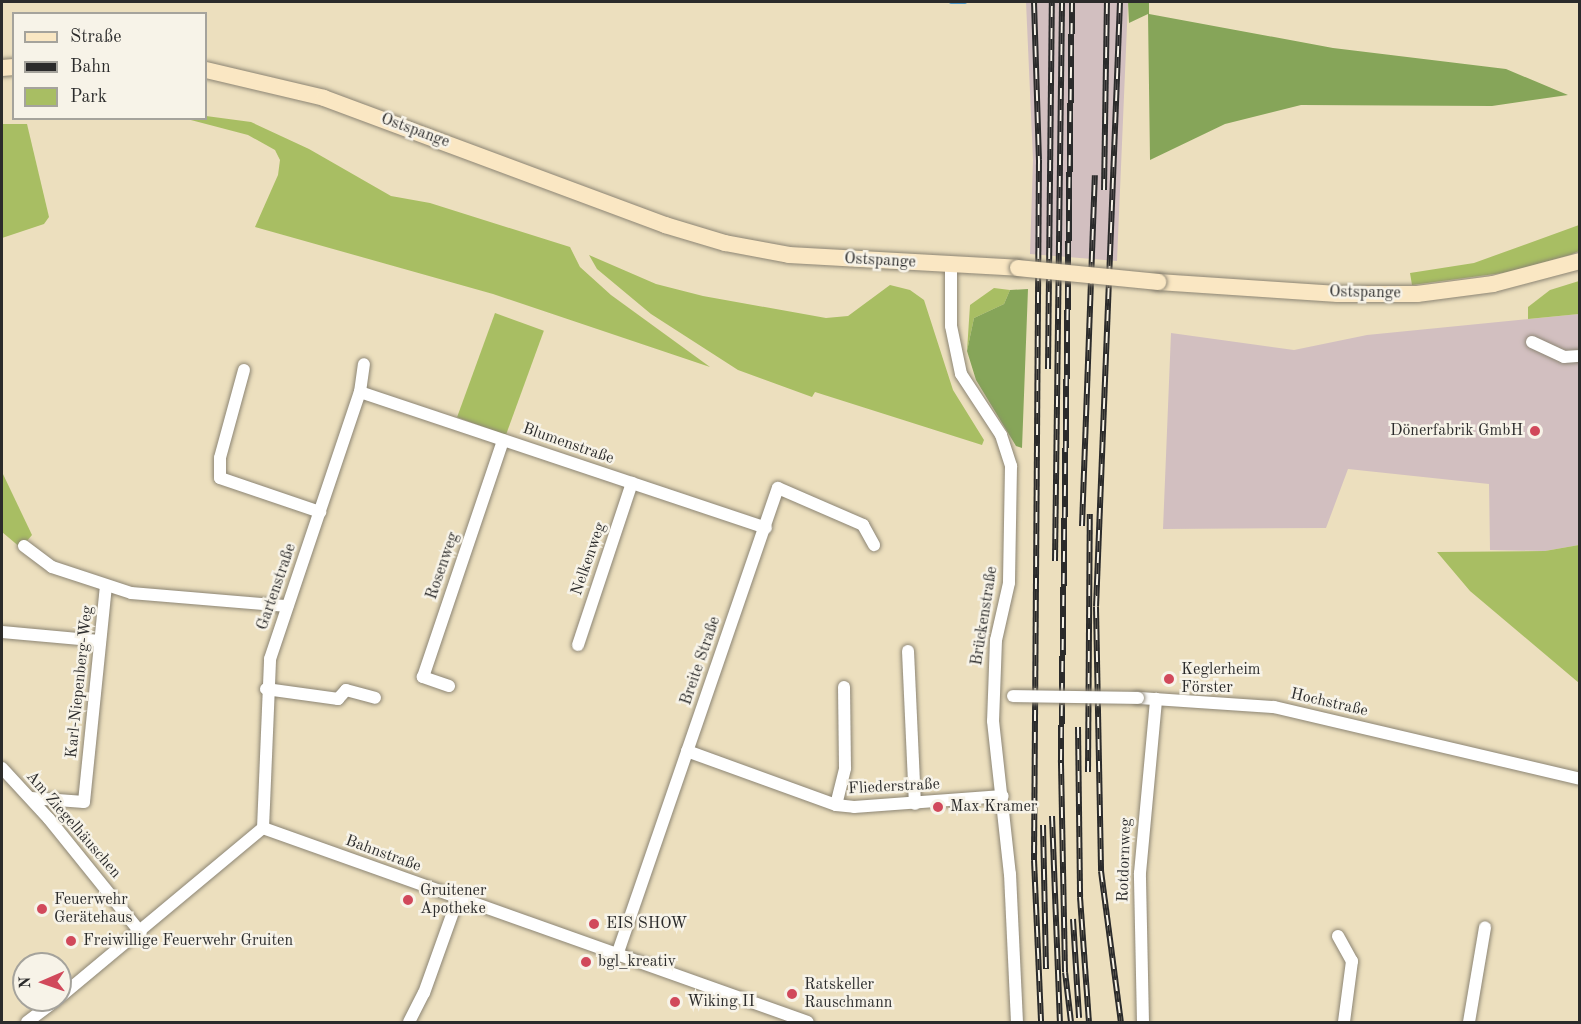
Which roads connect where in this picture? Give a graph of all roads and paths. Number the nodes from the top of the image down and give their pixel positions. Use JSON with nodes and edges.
{"nodes":[{"id":1,"x":207,"y":70,"type":"edge"},
{"id":2,"x":1580,"y":261,"type":"edge"},
{"id":3,"x":951,"y":265,"type":"junction"},
{"id":4,"x":1532,"y":342,"type":"dead end"},
{"id":5,"x":1580,"y":356,"type":"edge"},
{"id":6,"x":364,"y":364,"type":"dead end"},
{"id":7,"x":244,"y":370,"type":"dead end"},
{"id":8,"x":360,"y":392,"type":"junction"},
{"id":9,"x":503,"y":440,"type":"junction"},
{"id":10,"x":632,"y":483,"type":"junction"},
{"id":11,"x":320,"y":512,"type":"junction"},
{"id":12,"x":766,"y":528,"type":"junction"},
{"id":13,"x":874,"y":545,"type":"dead end"},
{"id":14,"x":24,"y":546,"type":"dead end"},
{"id":15,"x":106,"y":586,"type":"junction"},
{"id":16,"x":287,"y":606,"type":"junction"},
{"id":17,"x":2,"y":632,"type":"edge"},
{"id":18,"x":100,"y":641,"type":"junction"},
{"id":19,"x":578,"y":645,"type":"dead end"},
{"id":20,"x":908,"y":651,"type":"dead end"},
{"id":21,"x":449,"y":686,"type":"dead end"},
{"id":22,"x":844,"y":687,"type":"dead end"},
{"id":23,"x":266,"y":689,"type":"junction"},
{"id":24,"x":993,"y":696,"type":"junction"},
{"id":25,"x":375,"y":698,"type":"dead end"},
{"id":26,"x":1156,"y":699,"type":"junction"},
{"id":27,"x":687,"y":750,"type":"junction"},
{"id":28,"x":2,"y":768,"type":"edge"},
{"id":29,"x":1580,"y":779,"type":"edge"},
{"id":30,"x":1003,"y":796,"type":"junction"},
{"id":31,"x":31,"y":798,"type":"junction"},
{"id":32,"x":915,"y":804,"type":"junction"},
{"id":33,"x":836,"y":805,"type":"junction"},
{"id":34,"x":263,"y":828,"type":"junction"},
{"id":35,"x":458,"y":898,"type":"junction"},
{"id":36,"x":1485,"y":927,"type":"dead end"},
{"id":37,"x":141,"y":933,"type":"junction"},
{"id":38,"x":1338,"y":936,"type":"dead end"},
{"id":39,"x":617,"y":955,"type":"junction"},
{"id":40,"x":72,"y":988,"type":"edge"},
{"id":41,"x":41,"y":1012,"type":"edge"},
{"id":42,"x":783,"y":1018,"type":"edge"},
{"id":43,"x":27,"y":1023,"type":"edge"},
{"id":44,"x":409,"y":1023,"type":"edge"},
{"id":45,"x":808,"y":1023,"type":"edge"},
{"id":46,"x":1017,"y":1023,"type":"edge"},
{"id":47,"x":1143,"y":1023,"type":"edge"},
{"id":48,"x":1344,"y":1023,"type":"edge"},
{"id":49,"x":1469,"y":1023,"type":"edge"}],
"edges":[{"from":1,"to":3,"type":"main road","name":"Ostspange"},
{"from":2,"to":3,"type":"main road","name":"Ostspange","bridge":true},
{"from":3,"to":24,"type":"street","name":"Brückenstraße"},
{"from":4,"to":5,"type":"street"},
{"from":6,"to":8,"type":"street","name":"Gartenstraße"},
{"from":7,"to":11,"type":"street"},
{"from":8,"to":9,"type":"street","name":"Blumenstraße"},
{"from":8,"to":11,"type":"street","name":"Gartenstraße"},
{"from":9,"to":10,"type":"street","name":"Blumenstraße"},
{"from":9,"to":21,"type":"street","name":"Rosenweg"},
{"from":10,"to":12,"type":"street","name":"Blumenstraße"},
{"from":10,"to":19,"type":"street","name":"Nelkenweg"},
{"from":11,"to":16,"type":"street","name":"Gartenstraße"},
{"from":12,"to":13,"type":"street","name":"Breite Straße"},
{"from":12,"to":27,"type":"street","name":"Breite Straße"},
{"from":14,"to":15,"type":"street"},
{"from":15,"to":16,"type":"street","name":"Karl-Niepenberg-Weg"},
{"from":15,"to":18,"type":"street","name":"Karl-Niepenberg-Weg"},
{"from":16,"to":23,"type":"street","name":"Gartenstraße"},
{"from":17,"to":18,"type":"street"},
{"from":18,"to":31,"type":"street","name":"Karl-Niepenberg-Weg"},
{"from":20,"to":32,"type":"street"},
{"from":22,"to":33,"type":"street"},
{"from":23,"to":25,"type":"street"},
{"from":23,"to":34,"type":"street","name":"Gartenstraße"},
{"from":24,"to":26,"type":"street","name":"Hochstraße","bridge":true},
{"from":24,"to":30,"type":"street","name":"Brückenstraße"},
{"from":26,"to":29,"type":"street","name":"Hochstraße"},
{"from":26,"to":47,"type":"street","name":"Rotdornweg"},
{"from":27,"to":33,"type":"street","name":"Fliederstraße"},
{"from":27,"to":39,"type":"street","name":"Breite Straße"},
{"from":28,"to":31,"type":"street","name":"Am Ziegelhäuschen"},
{"from":30,"to":32,"type":"street","name":"Fliederstraße"},
{"from":30,"to":46,"type":"street","name":"Brückenstraße"},
{"from":31,"to":37,"type":"street","name":"Am Ziegelhäuschen"},
{"from":32,"to":33,"type":"street","name":"Fliederstraße"},
{"from":34,"to":35,"type":"street","name":"Bahnstraße"},
{"from":34,"to":37,"type":"street"},
{"from":35,"to":39,"type":"street","name":"Bahnstraße"},
{"from":35,"to":44,"type":"street"},
{"from":36,"to":49,"type":"street"},
{"from":37,"to":40,"type":"street"},
{"from":38,"to":48,"type":"street"},
{"from":39,"to":42,"type":"street","name":"Bahnstraße"},
{"from":41,"to":43,"type":"street"},
{"from":42,"to":45,"type":"street","name":"Bahnstraße"}]}
